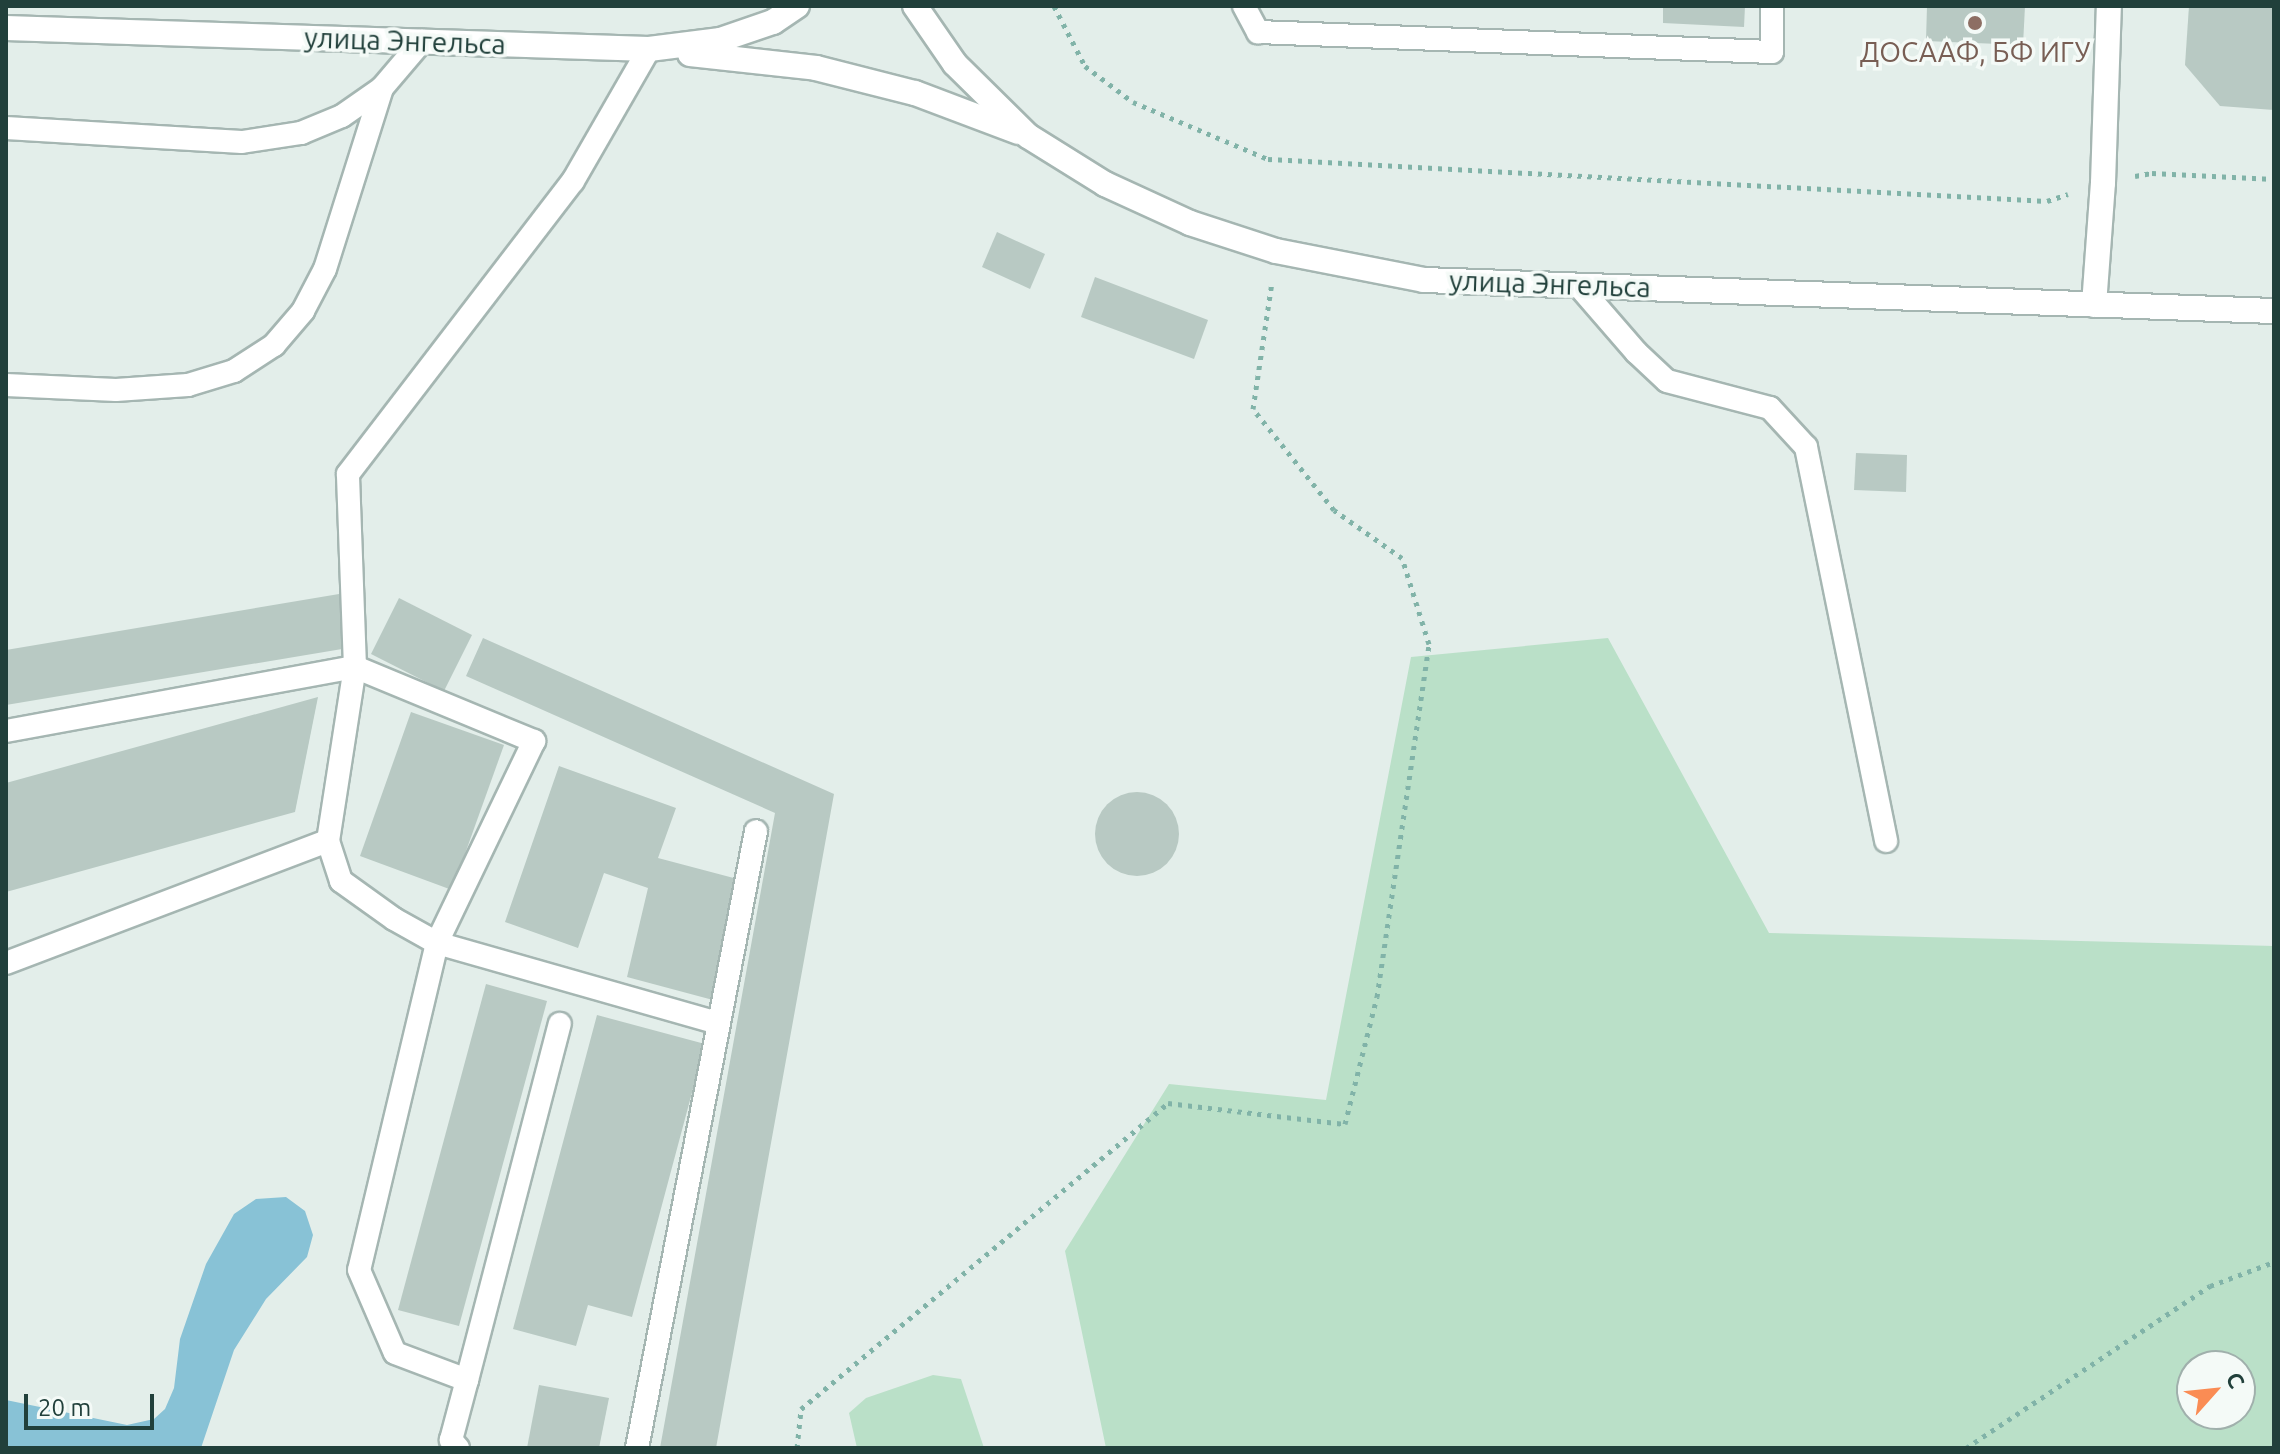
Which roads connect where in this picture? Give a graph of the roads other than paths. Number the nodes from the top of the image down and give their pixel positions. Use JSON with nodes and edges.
{"nodes":[{"id":1,"x":797,"y":6,"type":"edge"},
{"id":2,"x":915,"y":6,"type":"edge"},
{"id":3,"x":1244,"y":6,"type":"edge"},
{"id":4,"x":1772,"y":6,"type":"edge"},
{"id":5,"x":2109,"y":6,"type":"edge"},
{"id":6,"x":6,"y":28,"type":"edge"},
{"id":7,"x":422,"y":41,"type":"junction"},
{"id":8,"x":649,"y":49,"type":"junction"},
{"id":9,"x":382,"y":88,"type":"junction"},
{"id":10,"x":6,"y":128,"type":"edge"},
{"id":11,"x":1028,"y":136,"type":"junction"},
{"id":12,"x":1578,"y":285,"type":"junction"},
{"id":13,"x":2094,"y":305,"type":"junction"},
{"id":14,"x":2274,"y":311,"type":"edge"},
{"id":15,"x":6,"y":385,"type":"edge"},
{"id":16,"x":355,"y":667,"type":"junction"},
{"id":17,"x":6,"y":731,"type":"edge"},
{"id":18,"x":756,"y":831,"type":"dead end"},
{"id":19,"x":328,"y":841,"type":"junction"},
{"id":20,"x":1886,"y":841,"type":"dead end"},
{"id":21,"x":437,"y":943,"type":"junction"},
{"id":22,"x":6,"y":963,"type":"edge"},
{"id":23,"x":718,"y":1023,"type":"junction"},
{"id":24,"x":560,"y":1024,"type":"dead end"},
{"id":25,"x":467,"y":1380,"type":"junction"},
{"id":26,"x":458,"y":1448,"type":"edge"},
{"id":27,"x":637,"y":1448,"type":"edge"}],
"edges":[{"from":1,"to":8,"type":"street","name":"улица Энгельса"},
{"from":2,"to":11,"type":"street","name":"улица Энгельса"},
{"from":3,"to":4,"type":"lane"},
{"from":5,"to":13,"type":"street"},
{"from":6,"to":7,"type":"street","name":"улица Энгельса"},
{"from":7,"to":8,"type":"street","name":"улица Энгельса"},
{"from":7,"to":9,"type":"lane"},
{"from":8,"to":11,"type":"street"},
{"from":8,"to":16,"type":"lane"},
{"from":9,"to":10,"type":"lane"},
{"from":9,"to":15,"type":"lane"},
{"from":11,"to":12,"type":"street","name":"улица Энгельса"},
{"from":12,"to":13,"type":"street","name":"улица Энгельса"},
{"from":12,"to":20,"type":"lane"},
{"from":13,"to":14,"type":"street","name":"улица Энгельса"},
{"from":16,"to":17,"type":"lane"},
{"from":16,"to":19,"type":"lane"},
{"from":16,"to":21,"type":"lane"},
{"from":18,"to":23,"type":"lane"},
{"from":19,"to":21,"type":"lane"},
{"from":19,"to":22,"type":"lane"},
{"from":21,"to":23,"type":"lane"},
{"from":21,"to":25,"type":"lane"},
{"from":23,"to":27,"type":"lane"},
{"from":24,"to":25,"type":"lane"},
{"from":25,"to":26,"type":"lane"}]}
